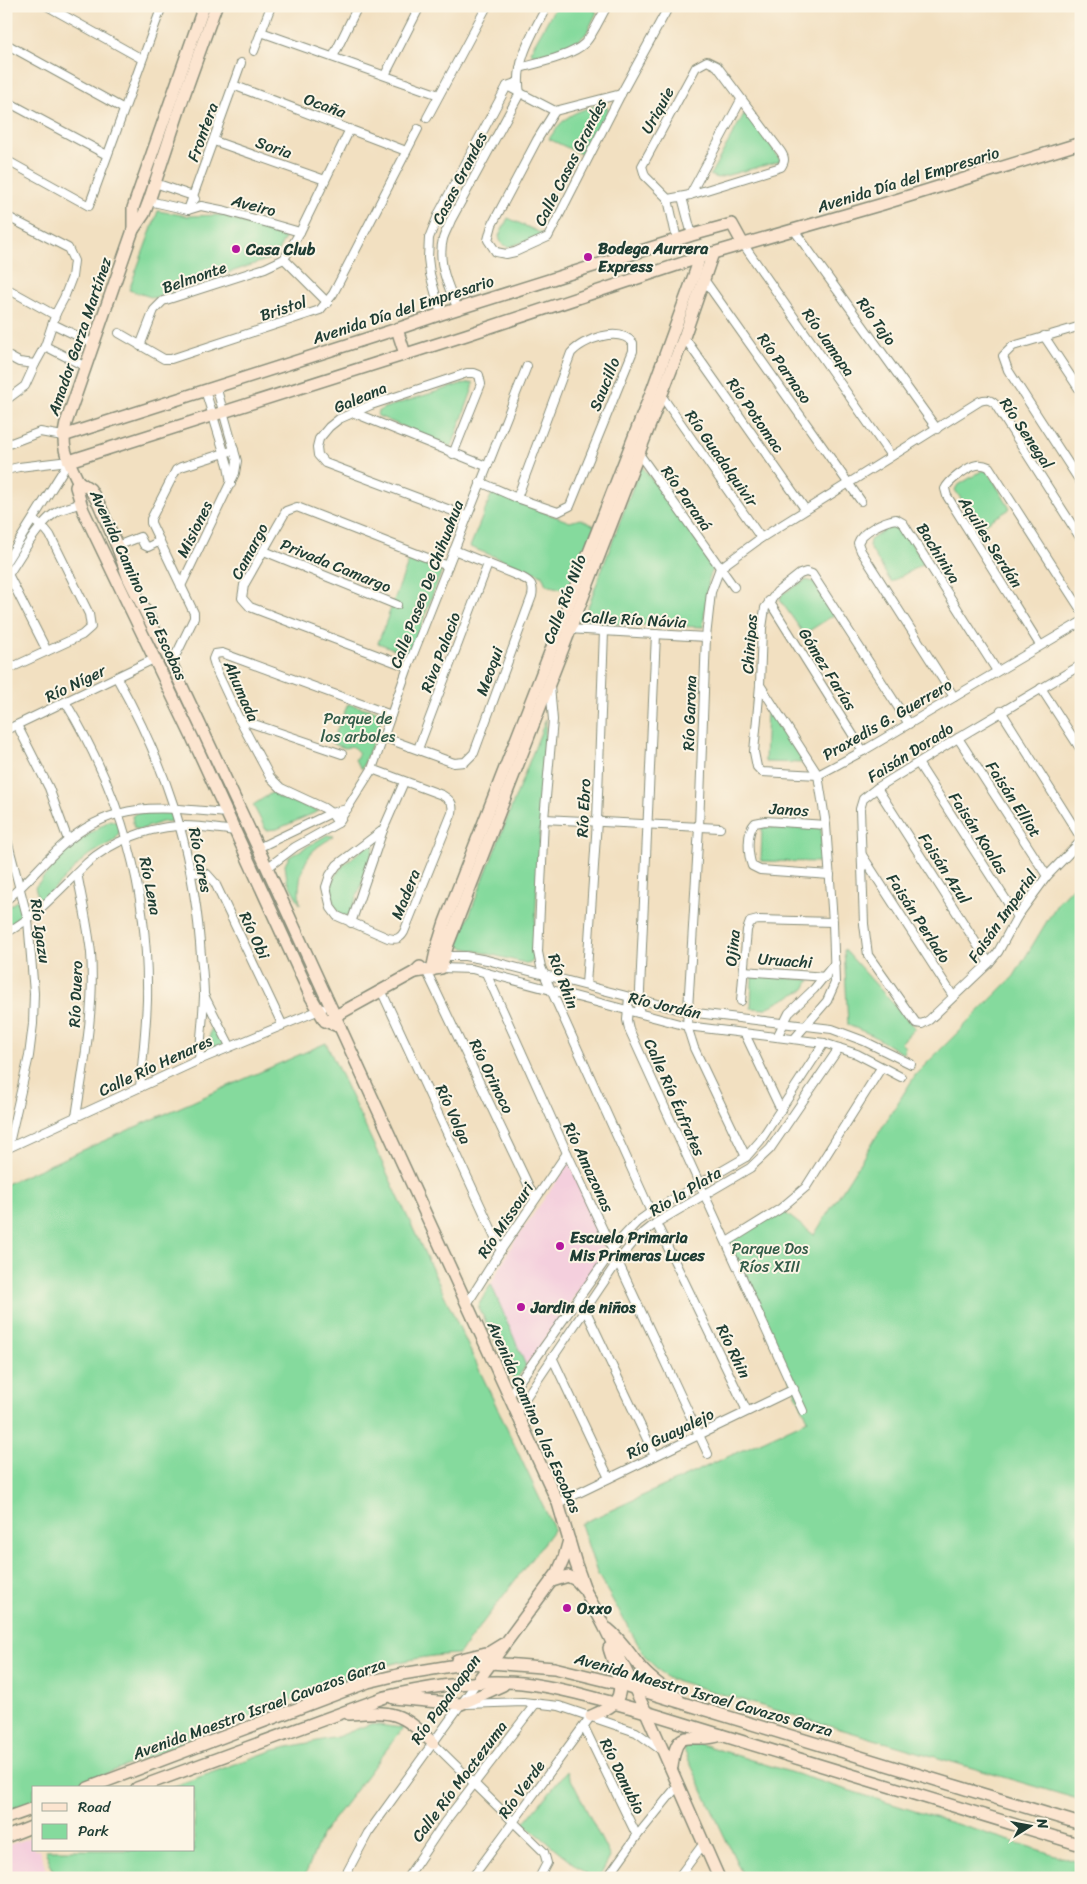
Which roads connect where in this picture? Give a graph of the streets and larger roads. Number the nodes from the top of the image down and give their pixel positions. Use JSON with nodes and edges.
{"nodes":[{"id":1,"x":47,"y":6,"type":"edge"},
{"id":2,"x":204,"y":6,"type":"edge"},
{"id":3,"x":216,"y":6,"type":"edge"},
{"id":4,"x":271,"y":6,"type":"edge"},
{"id":5,"x":358,"y":6,"type":"edge"},
{"id":6,"x":420,"y":6,"type":"edge"},
{"id":7,"x":487,"y":6,"type":"edge"},
{"id":8,"x":546,"y":6,"type":"edge"},
{"id":9,"x":607,"y":6,"type":"edge"},
{"id":10,"x":669,"y":6,"type":"edge"},
{"id":11,"x":160,"y":7,"type":"edge"},
{"id":12,"x":261,"y":32,"type":"junction"},
{"id":13,"x":6,"y":44,"type":"edge"},
{"id":14,"x":254,"y":50,"type":"dead end"},
{"id":15,"x":333,"y":57,"type":"junction"},
{"id":16,"x":142,"y":58,"type":"junction"},
{"id":17,"x":241,"y":63,"type":"dead end"},
{"id":18,"x":520,"y":68,"type":"junction"},
{"id":19,"x":385,"y":75,"type":"junction"},
{"id":20,"x":518,"y":82,"type":"junction"},
{"id":21,"x":233,"y":85,"type":"junction"},
{"id":22,"x":507,"y":86,"type":"junction"},
{"id":23,"x":520,"y":93,"type":"junction"},
{"id":24,"x":621,"y":94,"type":"junction"},
{"id":25,"x":439,"y":95,"type":"junction"},
{"id":26,"x":741,"y":100,"type":"junction"},
{"id":27,"x":6,"y":101,"type":"edge"},
{"id":28,"x":124,"y":109,"type":"junction"},
{"id":29,"x":555,"y":111,"type":"junction"},
{"id":30,"x":426,"y":118,"type":"dead end"},
{"id":31,"x":350,"y":129,"type":"junction"},
{"id":32,"x":418,"y":129,"type":"dead end"},
{"id":33,"x":214,"y":141,"type":"junction"},
{"id":34,"x":1081,"y":143,"type":"edge"},
{"id":35,"x":406,"y":151,"type":"junction"},
{"id":36,"x":107,"y":155,"type":"junction"},
{"id":37,"x":6,"y":160,"type":"edge"},
{"id":38,"x":325,"y":180,"type":"junction"},
{"id":39,"x":155,"y":183,"type":"junction"},
{"id":40,"x":690,"y":195,"type":"junction"},
{"id":41,"x":193,"y":196,"type":"junction"},
{"id":42,"x":682,"y":197,"type":"junction"},
{"id":43,"x":668,"y":199,"type":"junction"},
{"id":44,"x":149,"y":201,"type":"junction"},
{"id":45,"x":201,"y":206,"type":"junction"},
{"id":46,"x":188,"y":210,"type":"junction"},
{"id":47,"x":440,"y":213,"type":"junction"},
{"id":48,"x":6,"y":216,"type":"edge"},
{"id":49,"x":451,"y":220,"type":"junction"},
{"id":50,"x":133,"y":230,"type":"junction"},
{"id":51,"x":794,"y":230,"type":"junction"},
{"id":52,"x":300,"y":232,"type":"junction"},
{"id":53,"x":692,"y":235,"type":"junction"},
{"id":54,"x":677,"y":240,"type":"junction"},
{"id":55,"x":744,"y":244,"type":"junction"},
{"id":56,"x":713,"y":253,"type":"junction"},
{"id":57,"x":699,"y":258,"type":"junction"},
{"id":58,"x":284,"y":259,"type":"junction"},
{"id":59,"x":700,"y":275,"type":"junction"},
{"id":60,"x":6,"y":288,"type":"edge"},
{"id":61,"x":328,"y":303,"type":"junction"},
{"id":62,"x":458,"y":308,"type":"junction"},
{"id":63,"x":56,"y":313,"type":"junction"},
{"id":64,"x":441,"y":314,"type":"junction"},
{"id":65,"x":53,"y":324,"type":"junction"},
{"id":66,"x":1081,"y":326,"type":"edge"},
{"id":67,"x":397,"y":329,"type":"junction"},
{"id":68,"x":119,"y":333,"type":"dead end"},
{"id":69,"x":1044,"y":336,"type":"junction"},
{"id":70,"x":684,"y":337,"type":"junction"},
{"id":71,"x":94,"y":344,"type":"junction"},
{"id":72,"x":46,"y":346,"type":"junction"},
{"id":73,"x":140,"y":346,"type":"junction"},
{"id":74,"x":405,"y":354,"type":"junction"},
{"id":75,"x":6,"y":355,"type":"edge"},
{"id":76,"x":35,"y":364,"type":"junction"},
{"id":77,"x":527,"y":366,"type":"dead end"},
{"id":78,"x":86,"y":367,"type":"junction"},
{"id":79,"x":210,"y":388,"type":"junction"},
{"id":80,"x":1081,"y":392,"type":"edge"},
{"id":81,"x":661,"y":394,"type":"junction"},
{"id":82,"x":6,"y":400,"type":"edge"},
{"id":83,"x":352,"y":412,"type":"junction"},
{"id":84,"x":218,"y":413,"type":"junction"},
{"id":85,"x":937,"y":428,"type":"junction"},
{"id":86,"x":63,"y":436,"type":"junction"},
{"id":87,"x":631,"y":443,"type":"junction"},
{"id":88,"x":6,"y":445,"type":"edge"},
{"id":89,"x":234,"y":450,"type":"junction"},
{"id":90,"x":224,"y":454,"type":"junction"},
{"id":91,"x":453,"y":454,"type":"junction"},
{"id":92,"x":639,"y":454,"type":"junction"},
{"id":93,"x":891,"y":456,"type":"junction"},
{"id":94,"x":69,"y":461,"type":"junction"},
{"id":95,"x":486,"y":466,"type":"junction"},
{"id":96,"x":6,"y":470,"type":"edge"},
{"id":97,"x":78,"y":481,"type":"junction"},
{"id":98,"x":480,"y":482,"type":"junction"},
{"id":99,"x":848,"y":482,"type":"junction"},
{"id":100,"x":1081,"y":483,"type":"edge"},
{"id":101,"x":231,"y":485,"type":"junction"},
{"id":102,"x":517,"y":498,"type":"junction"},
{"id":103,"x":861,"y":501,"type":"dead end"},
{"id":104,"x":80,"y":503,"type":"junction"},
{"id":105,"x":805,"y":509,"type":"junction"},
{"id":106,"x":466,"y":516,"type":"junction"},
{"id":107,"x":32,"y":520,"type":"junction"},
{"id":108,"x":41,"y":526,"type":"junction"},
{"id":109,"x":761,"y":538,"type":"junction"},
{"id":110,"x":1081,"y":539,"type":"edge"},
{"id":111,"x":160,"y":541,"type":"junction"},
{"id":112,"x":117,"y":546,"type":"junction"},
{"id":113,"x":264,"y":550,"type":"junction"},
{"id":114,"x":454,"y":550,"type":"junction"},
{"id":115,"x":6,"y":562,"type":"edge"},
{"id":116,"x":488,"y":564,"type":"junction"},
{"id":117,"x":448,"y":566,"type":"junction"},
{"id":118,"x":720,"y":568,"type":"junction"},
{"id":119,"x":7,"y":574,"type":"edge"},
{"id":120,"x":181,"y":586,"type":"junction"},
{"id":121,"x":734,"y":587,"type":"dead end"},
{"id":122,"x":769,"y":601,"type":"junction"},
{"id":123,"x":397,"y":605,"type":"dead end"},
{"id":124,"x":1081,"y":610,"type":"edge"},
{"id":125,"x":1081,"y":622,"type":"edge"},
{"id":126,"x":565,"y":628,"type":"junction"},
{"id":127,"x":604,"y":631,"type":"junction"},
{"id":128,"x":656,"y":634,"type":"junction"},
{"id":129,"x":706,"y":637,"type":"junction"},
{"id":130,"x":1040,"y":645,"type":"junction"},
{"id":131,"x":47,"y":651,"type":"junction"},
{"id":132,"x":154,"y":659,"type":"junction"},
{"id":133,"x":170,"y":662,"type":"junction"},
{"id":134,"x":1081,"y":665,"type":"edge"},
{"id":135,"x":408,"y":667,"type":"junction"},
{"id":136,"x":6,"y":670,"type":"edge"},
{"id":137,"x":997,"y":671,"type":"junction"},
{"id":138,"x":117,"y":678,"type":"junction"},
{"id":139,"x":550,"y":681,"type":"junction"},
{"id":140,"x":760,"y":685,"type":"junction"},
{"id":141,"x":1041,"y":688,"type":"junction"},
{"id":142,"x":954,"y":697,"type":"junction"},
{"id":143,"x":66,"y":702,"type":"junction"},
{"id":144,"x":1001,"y":711,"type":"junction"},
{"id":145,"x":391,"y":715,"type":"junction"},
{"id":146,"x":239,"y":719,"type":"junction"},
{"id":147,"x":909,"y":724,"type":"junction"},
{"id":148,"x":17,"y":725,"type":"junction"},
{"id":149,"x":6,"y":730,"type":"edge"},
{"id":150,"x":203,"y":731,"type":"junction"},
{"id":151,"x":192,"y":737,"type":"junction"},
{"id":152,"x":383,"y":737,"type":"junction"},
{"id":153,"x":958,"y":738,"type":"junction"},
{"id":154,"x":418,"y":749,"type":"junction"},
{"id":155,"x":1081,"y":750,"type":"edge"},
{"id":156,"x":863,"y":751,"type":"junction"},
{"id":157,"x":342,"y":754,"type":"dead end"},
{"id":158,"x":918,"y":763,"type":"junction"},
{"id":159,"x":372,"y":769,"type":"junction"},
{"id":160,"x":818,"y":775,"type":"junction"},
{"id":161,"x":404,"y":782,"type":"junction"},
{"id":162,"x":877,"y":788,"type":"junction"},
{"id":163,"x":175,"y":808,"type":"junction"},
{"id":164,"x":347,"y":809,"type":"junction"},
{"id":165,"x":226,"y":813,"type":"junction"},
{"id":166,"x":330,"y":813,"type":"junction"},
{"id":167,"x":120,"y":814,"type":"junction"},
{"id":168,"x":544,"y":819,"type":"junction"},
{"id":169,"x":597,"y":822,"type":"junction"},
{"id":170,"x":338,"y":823,"type":"junction"},
{"id":171,"x":648,"y":824,"type":"junction"},
{"id":172,"x":826,"y":825,"type":"junction"},
{"id":173,"x":180,"y":826,"type":"junction"},
{"id":174,"x":699,"y":827,"type":"junction"},
{"id":175,"x":720,"y":828,"type":"dead end"},
{"id":176,"x":383,"y":830,"type":"junction"},
{"id":177,"x":235,"y":831,"type":"junction"},
{"id":178,"x":6,"y":836,"type":"edge"},
{"id":179,"x":128,"y":839,"type":"junction"},
{"id":180,"x":1081,"y":839,"type":"edge"},
{"id":181,"x":68,"y":840,"type":"junction"},
{"id":182,"x":258,"y":848,"type":"junction"},
{"id":183,"x":862,"y":855,"type":"junction"},
{"id":184,"x":267,"y":868,"type":"junction"},
{"id":185,"x":191,"y":872,"type":"junction"},
{"id":186,"x":77,"y":873,"type":"junction"},
{"id":187,"x":830,"y":874,"type":"junction"},
{"id":188,"x":1047,"y":876,"type":"junction"},
{"id":189,"x":21,"y":888,"type":"junction"},
{"id":190,"x":6,"y":900,"type":"edge"},
{"id":191,"x":1017,"y":917,"type":"junction"},
{"id":192,"x":28,"y":920,"type":"junction"},
{"id":193,"x":833,"y":922,"type":"junction"},
{"id":194,"x":351,"y":924,"type":"junction"},
{"id":195,"x":6,"y":933,"type":"edge"},
{"id":196,"x":835,"y":963,"type":"junction"},
{"id":197,"x":989,"y":963,"type":"junction"},
{"id":198,"x":431,"y":966,"type":"junction"},
{"id":199,"x":744,"y":971,"type":"junction"},
{"id":200,"x":486,"y":972,"type":"junction"},
{"id":201,"x":544,"y":974,"type":"junction"},
{"id":202,"x":824,"y":977,"type":"junction"},
{"id":203,"x":835,"y":977,"type":"junction"},
{"id":204,"x":586,"y":985,"type":"junction"},
{"id":205,"x":381,"y":990,"type":"junction"},
{"id":206,"x":551,"y":990,"type":"junction"},
{"id":207,"x":204,"y":995,"type":"junction"},
{"id":208,"x":953,"y":996,"type":"junction"},
{"id":209,"x":629,"y":997,"type":"junction"},
{"id":210,"x":640,"y":1000,"type":"junction"},
{"id":211,"x":741,"y":1001,"type":"dead end"},
{"id":212,"x":318,"y":1010,"type":"junction"},
{"id":213,"x":627,"y":1011,"type":"junction"},
{"id":214,"x":688,"y":1012,"type":"junction"},
{"id":215,"x":639,"y":1013,"type":"junction"},
{"id":216,"x":332,"y":1017,"type":"junction"},
{"id":217,"x":783,"y":1022,"type":"junction"},
{"id":218,"x":282,"y":1024,"type":"junction"},
{"id":219,"x":806,"y":1024,"type":"junction"},
{"id":220,"x":922,"y":1024,"type":"joint"},
{"id":221,"x":687,"y":1026,"type":"junction"},
{"id":222,"x":745,"y":1034,"type":"junction"},
{"id":223,"x":777,"y":1037,"type":"junction"},
{"id":224,"x":794,"y":1039,"type":"junction"},
{"id":225,"x":824,"y":1043,"type":"junction"},
{"id":226,"x":230,"y":1046,"type":"junction"},
{"id":227,"x":839,"y":1048,"type":"junction"},
{"id":228,"x":199,"y":1060,"type":"junction"},
{"id":229,"x":911,"y":1064,"type":"dead end"},
{"id":230,"x":882,"y":1068,"type":"junction"},
{"id":231,"x":901,"y":1077,"type":"dead end"},
{"id":232,"x":140,"y":1088,"type":"junction"},
{"id":233,"x":780,"y":1110,"type":"junction"},
{"id":234,"x":76,"y":1117,"type":"junction"},
{"id":235,"x":7,"y":1149,"type":"edge"},
{"id":236,"x":567,"y":1153,"type":"junction"},
{"id":237,"x":746,"y":1158,"type":"junction"},
{"id":238,"x":700,"y":1185,"type":"junction"},
{"id":239,"x":704,"y":1194,"type":"junction"},
{"id":240,"x":535,"y":1199,"type":"junction"},
{"id":241,"x":651,"y":1212,"type":"junction"},
{"id":242,"x":656,"y":1223,"type":"junction"},
{"id":243,"x":727,"y":1242,"type":"junction"},
{"id":244,"x":501,"y":1250,"type":"junction"},
{"id":245,"x":613,"y":1250,"type":"junction"},
{"id":246,"x":618,"y":1261,"type":"junction"},
{"id":247,"x":467,"y":1304,"type":"junction"},
{"id":248,"x":585,"y":1309,"type":"junction"},
{"id":249,"x":552,"y":1357,"type":"junction"},
{"id":250,"x":794,"y":1389,"type":"junction"},
{"id":251,"x":509,"y":1396,"type":"junction"},
{"id":252,"x":747,"y":1411,"type":"junction"},
{"id":253,"x":803,"y":1411,"type":"dead end"},
{"id":254,"x":516,"y":1412,"type":"junction"},
{"id":255,"x":698,"y":1434,"type":"junction"},
{"id":256,"x":708,"y":1454,"type":"dead end"},
{"id":257,"x":655,"y":1456,"type":"junction"},
{"id":258,"x":609,"y":1478,"type":"junction"},
{"id":259,"x":558,"y":1502,"type":"junction"},
{"id":260,"x":569,"y":1538,"type":"junction"},
{"id":261,"x":552,"y":1580,"type":"junction"},
{"id":262,"x":586,"y":1592,"type":"junction"},
{"id":263,"x":606,"y":1629,"type":"junction"},
{"id":264,"x":507,"y":1642,"type":"junction"},
{"id":265,"x":491,"y":1663,"type":"junction"},
{"id":266,"x":505,"y":1663,"type":"junction"},
{"id":267,"x":447,"y":1666,"type":"junction"},
{"id":268,"x":477,"y":1682,"type":"junction"},
{"id":269,"x":509,"y":1682,"type":"junction"},
{"id":270,"x":523,"y":1684,"type":"junction"},
{"id":271,"x":620,"y":1684,"type":"junction"},
{"id":272,"x":634,"y":1688,"type":"junction"},
{"id":273,"x":386,"y":1697,"type":"junction"},
{"id":274,"x":536,"y":1703,"type":"junction"},
{"id":275,"x":614,"y":1703,"type":"junction"},
{"id":276,"x":461,"y":1704,"type":"junction"},
{"id":277,"x":688,"y":1704,"type":"junction"},
{"id":278,"x":646,"y":1712,"type":"junction"},
{"id":279,"x":332,"y":1716,"type":"junction"},
{"id":280,"x":591,"y":1716,"type":"junction"},
{"id":281,"x":692,"y":1725,"type":"junction"},
{"id":282,"x":757,"y":1725,"type":"junction"},
{"id":283,"x":584,"y":1727,"type":"junction"},
{"id":284,"x":722,"y":1735,"type":"junction"},
{"id":285,"x":433,"y":1743,"type":"junction"},
{"id":286,"x":665,"y":1753,"type":"junction"},
{"id":287,"x":156,"y":1762,"type":"junction"},
{"id":288,"x":672,"y":1768,"type":"junction"},
{"id":289,"x":473,"y":1784,"type":"junction"},
{"id":290,"x":679,"y":1784,"type":"junction"},
{"id":291,"x":93,"y":1786,"type":"edge"},
{"id":292,"x":135,"y":1786,"type":"edge"},
{"id":293,"x":142,"y":1786,"type":"edge"},
{"id":294,"x":32,"y":1809,"type":"edge"},
{"id":295,"x":6,"y":1818,"type":"edge"},
{"id":296,"x":513,"y":1823,"type":"junction"},
{"id":297,"x":1081,"y":1824,"type":"edge"},
{"id":298,"x":32,"y":1827,"type":"edge"},
{"id":299,"x":636,"y":1836,"type":"junction"},
{"id":300,"x":6,"y":1837,"type":"edge"},
{"id":301,"x":704,"y":1844,"type":"junction"},
{"id":302,"x":1081,"y":1845,"type":"edge"},
{"id":303,"x":344,"y":1878,"type":"edge"},
{"id":304,"x":407,"y":1878,"type":"edge"},
{"id":305,"x":472,"y":1878,"type":"edge"},
{"id":306,"x":539,"y":1878,"type":"edge"},
{"id":307,"x":607,"y":1878,"type":"edge"},
{"id":308,"x":678,"y":1878,"type":"edge"},
{"id":309,"x":719,"y":1878,"type":"edge"}],
"edges":[{"from":1,"to":16,"type":"street"},
{"from":2,"to":50,"type":"street","name":"Amador Garza Martínez"},
{"from":3,"to":39,"type":"street","name":"Amador Garza Martínez"},
{"from":4,"to":12,"type":"street"},
{"from":5,"to":15,"type":"street"},
{"from":6,"to":19,"type":"street"},
{"from":7,"to":25,"type":"street"},
{"from":8,"to":18,"type":"street"},
{"from":9,"to":18,"type":"street"},
{"from":10,"to":24,"type":"street","name":"Calle Casas Grandes"},
{"from":11,"to":16,"type":"street"},
{"from":12,"to":14,"type":"street"},
{"from":12,"to":15,"type":"street"},
{"from":13,"to":28,"type":"street"},
{"from":15,"to":19,"type":"street"},
{"from":16,"to":28,"type":"street"},
{"from":17,"to":21,"type":"street","name":"Frontera"},
{"from":18,"to":20,"type":"street"},
{"from":19,"to":25,"type":"street"},
{"from":20,"to":22,"type":"street"},
{"from":20,"to":23,"type":"street"},
{"from":21,"to":31,"type":"street","name":"Ocaña"},
{"from":21,"to":33,"type":"street","name":"Frontera"},
{"from":22,"to":23,"type":"street"},
{"from":22,"to":47,"type":"street"},
{"from":23,"to":29,"type":"street"},
{"from":23,"to":49,"type":"street","name":"Casas Grandes"},
{"from":24,"to":29,"type":"street","name":"Calle Casas Grandes"},
{"from":24,"to":29,"type":"street","name":"Calle Casas Grandes"},
{"from":25,"to":30,"type":"street"},
{"from":26,"to":40,"type":"street"},
{"from":26,"to":40,"type":"street","name":"Uriquie"},
{"from":26,"to":43,"type":"street","name":"Uriquie"},
{"from":27,"to":36,"type":"street"},
{"from":28,"to":36,"type":"street"},
{"from":31,"to":35,"type":"street","name":"Ocaña"},
{"from":31,"to":38,"type":"street"},
{"from":32,"to":35,"type":"street","name":"Bristol"},
{"from":33,"to":38,"type":"street","name":"Soria"},
{"from":33,"to":41,"type":"street","name":"Frontera"},
{"from":34,"to":51,"type":"street","name":"Avenida Día del Empresario"},
{"from":35,"to":61,"type":"street","name":"Bristol"},
{"from":36,"to":37,"type":"street"},
{"from":38,"to":52,"type":"street"},
{"from":39,"to":41,"type":"street"},
{"from":39,"to":44,"type":"street","name":"Amador Garza Martínez"},
{"from":40,"to":42,"type":"street","name":"Uriquie"},
{"from":41,"to":45,"type":"street"},
{"from":41,"to":46,"type":"street","name":"Frontera"},
{"from":42,"to":43,"type":"street","name":"Uriquie"},
{"from":42,"to":53,"type":"street"},
{"from":43,"to":54,"type":"street"},
{"from":44,"to":46,"type":"street"},
{"from":44,"to":50,"type":"street","name":"Amador Garza Martínez"},
{"from":45,"to":46,"type":"street"},
{"from":45,"to":52,"type":"street","name":"Aveiro"},
{"from":47,"to":49,"type":"street"},
{"from":47,"to":64,"type":"street"},
{"from":48,"to":63,"type":"street"},
{"from":49,"to":62,"type":"street","name":"Casas Grandes"},
{"from":50,"to":71,"type":"street","name":"Amador Garza Martínez"},
{"from":51,"to":55,"type":"street","name":"Avenida Día del Empresario"},
{"from":51,"to":85,"type":"street","name":"Río Tajo"},
{"from":52,"to":58,"type":"street"},
{"from":53,"to":54,"type":"street","name":"Avenida Día del Empresario"},
{"from":53,"to":55,"type":"street","name":"Avenida Día del Empresario"},
{"from":54,"to":62,"type":"street","name":"Avenida Día del Empresario"},
{"from":55,"to":56,"type":"street","name":"Avenida Día del Empresario"},
{"from":55,"to":93,"type":"street","name":"Río Jamapa"},
{"from":56,"to":57,"type":"street","name":"Avenida Día del Empresario"},
{"from":56,"to":59,"type":"street","name":"Calle Río Nilo"},
{"from":57,"to":59,"type":"street","name":"Calle Río Nilo"},
{"from":57,"to":74,"type":"street","name":"Avenida Día del Empresario"},
{"from":58,"to":61,"type":"street"},
{"from":58,"to":73,"type":"street","name":"Belmonte"},
{"from":59,"to":70,"type":"street","name":"Calle Río Nilo"},
{"from":59,"to":87,"type":"street","name":"Calle Río Nilo"},
{"from":59,"to":99,"type":"street","name":"Río Parnaso"},
{"from":60,"to":63,"type":"street"},
{"from":61,"to":73,"type":"street","name":"Bristol"},
{"from":62,"to":64,"type":"street","name":"Avenida Día del Empresario"},
{"from":63,"to":65,"type":"street"},
{"from":64,"to":67,"type":"street","name":"Avenida Día del Empresario"},
{"from":65,"to":71,"type":"street"},
{"from":65,"to":72,"type":"street"},
{"from":66,"to":69,"type":"street"},
{"from":67,"to":74,"type":"street"},
{"from":67,"to":79,"type":"street","name":"Avenida Día del Empresario"},
{"from":68,"to":73,"type":"street","name":"Bristol"},
{"from":69,"to":80,"type":"street"},
{"from":69,"to":100,"type":"street"},
{"from":70,"to":81,"type":"street","name":"Calle Río Nilo"},
{"from":70,"to":105,"type":"street","name":"Río Potomac"},
{"from":71,"to":78,"type":"street","name":"Amador Garza Martínez"},
{"from":72,"to":76,"type":"street"},
{"from":72,"to":78,"type":"street"},
{"from":74,"to":84,"type":"street","name":"Avenida Día del Empresario"},
{"from":75,"to":76,"type":"street"},
{"from":76,"to":82,"type":"street"},
{"from":77,"to":95,"type":"street","name":"Calle Paseo De Chihuahua"},
{"from":78,"to":86,"type":"street","name":"Amador Garza Martínez"},
{"from":79,"to":84,"type":"street","name":"Misiones"},
{"from":79,"to":86,"type":"street","name":"Avenida Día del Empresario"},
{"from":81,"to":92,"type":"street","name":"Calle Río Nilo"},
{"from":81,"to":109,"type":"street","name":"Río Guadalquivir"},
{"from":83,"to":91,"type":"street"},
{"from":83,"to":91,"type":"street","name":"Galeana"},
{"from":83,"to":106,"type":"street","name":"Galeana"},
{"from":84,"to":89,"type":"street","name":"Misiones"},
{"from":84,"to":90,"type":"street","name":"Misiones"},
{"from":84,"to":94,"type":"street","name":"Avenida Día del Empresario"},
{"from":85,"to":93,"type":"street"},
{"from":85,"to":110,"type":"street","name":"Río Senegal"},
{"from":86,"to":88,"type":"street"},
{"from":86,"to":94,"type":"street","name":"Amador Garza Martínez"},
{"from":87,"to":92,"type":"street","name":"Río Paraná"},
{"from":87,"to":126,"type":"street","name":"Calle Río Nilo"},
{"from":89,"to":90,"type":"street"},
{"from":89,"to":101,"type":"street","name":"Misiones"},
{"from":90,"to":101,"type":"street","name":"Misiones"},
{"from":90,"to":111,"type":"street"},
{"from":91,"to":95,"type":"street"},
{"from":92,"to":118,"type":"street","name":"Río Paraná"},
{"from":92,"to":126,"type":"street","name":"Calle Río Nilo"},
{"from":93,"to":99,"type":"street"},
{"from":94,"to":96,"type":"street"},
{"from":94,"to":97,"type":"street","name":"Amador Garza Martínez"},
{"from":94,"to":107,"type":"street"},
{"from":95,"to":98,"type":"street","name":"Calle Paseo De Chihuahua"},
{"from":97,"to":104,"type":"street","name":"Avenida Camino a las Escobas"},
{"from":97,"to":112,"type":"street","name":"Avenida Camino a las Escobas"},
{"from":98,"to":102,"type":"street","name":"Saucillo"},
{"from":98,"to":106,"type":"street","name":"Calle Paseo De Chihuahua"},
{"from":99,"to":103,"type":"street","name":"Río Parnaso"},
{"from":99,"to":105,"type":"street"},
{"from":101,"to":120,"type":"street","name":"Misiones"},
{"from":102,"to":102,"type":"street","name":"Saucillo"},
{"from":104,"to":108,"type":"street"},
{"from":104,"to":132,"type":"street","name":"Avenida Camino a las Escobas"},
{"from":105,"to":109,"type":"street"},
{"from":106,"to":114,"type":"street","name":"Calle Paseo De Chihuahua"},
{"from":107,"to":108,"type":"street"},
{"from":107,"to":115,"type":"street"},
{"from":108,"to":119,"type":"street"},
{"from":108,"to":131,"type":"street"},
{"from":109,"to":118,"type":"street"},
{"from":111,"to":112,"type":"street"},
{"from":111,"to":120,"type":"street"},
{"from":112,"to":133,"type":"street","name":"Avenida Camino a las Escobas"},
{"from":113,"to":117,"type":"street","name":"Camargo"},
{"from":113,"to":123,"type":"street","name":"Privada Camargo"},
{"from":113,"to":135,"type":"street","name":"Camargo"},
{"from":114,"to":116,"type":"street","name":"Meoqui"},
{"from":114,"to":117,"type":"street","name":"Calle Paseo De Chihuahua"},
{"from":116,"to":154,"type":"street","name":"Riva Palacio"},
{"from":116,"to":154,"type":"street","name":"Meoqui"},
{"from":117,"to":135,"type":"street","name":"Calle Paseo De Chihuahua"},
{"from":118,"to":121,"type":"street","name":"Río Paraná"},
{"from":118,"to":129,"type":"street","name":"Río Garona"},
{"from":119,"to":131,"type":"street"},
{"from":120,"to":133,"type":"street"},
{"from":122,"to":140,"type":"street","name":"Chinipas"},
{"from":122,"to":147,"type":"street","name":"Chinipas"},
{"from":122,"to":156,"type":"street","name":"Gómez Farías"},
{"from":124,"to":130,"type":"street","name":"Aquiles Serdán"},
{"from":125,"to":130,"type":"street","name":"Praxedis G. Guerrero"},
{"from":126,"to":127,"type":"street","name":"Calle Río Návia"},
{"from":126,"to":139,"type":"street","name":"Calle Río Nilo"},
{"from":126,"to":198,"type":"street","name":"Calle Río Nilo"},
{"from":127,"to":128,"type":"street","name":"Calle Río Návia"},
{"from":127,"to":169,"type":"street","name":"Río Ebro"},
{"from":128,"to":129,"type":"street","name":"Calle Río Návia"},
{"from":128,"to":171,"type":"street"},
{"from":129,"to":174,"type":"street","name":"Río Garona"},
{"from":130,"to":137,"type":"street","name":"Praxedis G. Guerrero"},
{"from":131,"to":136,"type":"street"},
{"from":132,"to":138,"type":"street","name":"Río Níger"},
{"from":132,"to":151,"type":"street","name":"Avenida Camino a las Escobas"},
{"from":133,"to":150,"type":"street","name":"Avenida Camino a las Escobas"},
{"from":134,"to":141,"type":"street","name":"Faisán Dorado"},
{"from":135,"to":145,"type":"street","name":"Calle Paseo De Chihuahua"},
{"from":137,"to":142,"type":"street","name":"Praxedis G. Guerrero"},
{"from":137,"to":142,"type":"street","name":"Bachiniva"},
{"from":138,"to":143,"type":"street","name":"Río Níger"},
{"from":138,"to":163,"type":"street","name":"Río Cares"},
{"from":139,"to":168,"type":"street","name":"Río Rhin"},
{"from":139,"to":198,"type":"street","name":"Calle Río Nilo"},
{"from":140,"to":160,"type":"street"},
{"from":140,"to":160,"type":"street","name":"Chinipas"},
{"from":141,"to":144,"type":"street","name":"Faisán Dorado"},
{"from":141,"to":155,"type":"street"},
{"from":142,"to":147,"type":"street","name":"Praxedis G. Guerrero"},
{"from":143,"to":148,"type":"street","name":"Río Níger"},
{"from":143,"to":167,"type":"street","name":"Río Lena"},
{"from":144,"to":153,"type":"street","name":"Faisán Dorado"},
{"from":144,"to":180,"type":"street"},
{"from":145,"to":146,"type":"street","name":"Ahumada"},
{"from":145,"to":152,"type":"street","name":"Calle Paseo De Chihuahua"},
{"from":146,"to":157,"type":"street"},
{"from":146,"to":166,"type":"street","name":"Ahumada"},
{"from":147,"to":156,"type":"street","name":"Praxedis G. Guerrero"},
{"from":148,"to":149,"type":"street","name":"Río Níger"},
{"from":148,"to":181,"type":"street"},
{"from":150,"to":151,"type":"street"},
{"from":150,"to":182,"type":"street","name":"Avenida Camino a las Escobas"},
{"from":151,"to":165,"type":"street","name":"Avenida Camino a las Escobas"},
{"from":152,"to":154,"type":"street","name":"Meoqui"},
{"from":152,"to":159,"type":"street","name":"Calle Paseo De Chihuahua"},
{"from":153,"to":158,"type":"street","name":"Faisán Dorado"},
{"from":153,"to":188,"type":"street","name":"Faisán Elliot"},
{"from":156,"to":160,"type":"street","name":"Praxedis G. Guerrero"},
{"from":158,"to":162,"type":"street","name":"Faisán Dorado"},
{"from":158,"to":191,"type":"street","name":"Faisán Koalas"},
{"from":159,"to":161,"type":"street","name":"Madera"},
{"from":159,"to":164,"type":"street","name":"Calle Paseo De Chihuahua"},
{"from":160,"to":172,"type":"street","name":"Praxedis G. Guerrero"},
{"from":161,"to":176,"type":"street"},
{"from":161,"to":194,"type":"street","name":"Madera"},
{"from":162,"to":183,"type":"street","name":"Faisán Dorado"},
{"from":162,"to":197,"type":"street","name":"Faisán Azul"},
{"from":163,"to":165,"type":"street"},
{"from":163,"to":167,"type":"street"},
{"from":163,"to":173,"type":"street","name":"Río Cares"},
{"from":164,"to":166,"type":"street"},
{"from":164,"to":170,"type":"street","name":"Calle Paseo De Chihuahua"},
{"from":165,"to":177,"type":"street","name":"Avenida Camino a las Escobas"},
{"from":166,"to":170,"type":"street","name":"Ahumada"},
{"from":166,"to":182,"type":"street"},
{"from":167,"to":179,"type":"street","name":"Río Lena"},
{"from":167,"to":181,"type":"street"},
{"from":168,"to":169,"type":"street"},
{"from":168,"to":201,"type":"street","name":"Río Rhin"},
{"from":169,"to":171,"type":"street"},
{"from":169,"to":204,"type":"street","name":"Río Ebro"},
{"from":170,"to":184,"type":"street","name":"Calle Paseo De Chihuahua"},
{"from":171,"to":174,"type":"street"},
{"from":171,"to":210,"type":"street"},
{"from":172,"to":187,"type":"street","name":"Praxedis G. Guerrero"},
{"from":172,"to":187,"type":"street","name":"Janos"},
{"from":173,"to":177,"type":"street"},
{"from":173,"to":179,"type":"street"},
{"from":173,"to":185,"type":"street","name":"Río Cares"},
{"from":174,"to":175,"type":"street"},
{"from":174,"to":214,"type":"street","name":"Río Garona"},
{"from":176,"to":194,"type":"street"},
{"from":176,"to":194,"type":"street"},
{"from":177,"to":212,"type":"street","name":"Avenida Camino a las Escobas"},
{"from":178,"to":189,"type":"street","name":"Río Igazu"},
{"from":179,"to":186,"type":"street"},
{"from":179,"to":232,"type":"street","name":"Río Lena"},
{"from":180,"to":188,"type":"street","name":"Faisán Imperial"},
{"from":181,"to":189,"type":"street"},
{"from":182,"to":184,"type":"street","name":"Avenida Camino a las Escobas"},
{"from":183,"to":208,"type":"street","name":"Faisán Perlado"},
{"from":183,"to":220,"type":"street","name":"Faisán Dorado"},
{"from":184,"to":216,"type":"street","name":"Avenida Camino a las Escobas"},
{"from":185,"to":207,"type":"street","name":"Río Cares"},
{"from":185,"to":218,"type":"street","name":"Río Obi"},
{"from":186,"to":192,"type":"street"},
{"from":186,"to":234,"type":"street","name":"Río Duero"},
{"from":187,"to":193,"type":"street","name":"Praxedis G. Guerrero"},
{"from":188,"to":191,"type":"street","name":"Faisán Imperial"},
{"from":189,"to":190,"type":"street"},
{"from":189,"to":192,"type":"street","name":"Río Igazu"},
{"from":191,"to":197,"type":"street","name":"Faisán Imperial"},
{"from":192,"to":195,"type":"street"},
{"from":192,"to":235,"type":"street","name":"Río Igazu"},
{"from":193,"to":196,"type":"street","name":"Praxedis G. Guerrero"},
{"from":193,"to":199,"type":"street","name":"Ojina"},
{"from":196,"to":202,"type":"street"},
{"from":196,"to":203,"type":"street","name":"Praxedis G. Guerrero"},
{"from":197,"to":208,"type":"street","name":"Faisán Imperial"},
{"from":198,"to":200,"type":"street","name":"Río Jordán"},
{"from":198,"to":201,"type":"street"},
{"from":198,"to":205,"type":"street"},
{"from":198,"to":240,"type":"street","name":"Río Orinoco"},
{"from":199,"to":202,"type":"street","name":"Uruachi"},
{"from":199,"to":211,"type":"street","name":"Ojina"},
{"from":200,"to":206,"type":"street","name":"Río Jordán"},
{"from":200,"to":236,"type":"street","name":"Río Amazonas"},
{"from":201,"to":204,"type":"street"},
{"from":201,"to":206,"type":"street","name":"Río Rhin"},
{"from":202,"to":203,"type":"street","name":"Uruachi"},
{"from":202,"to":217,"type":"street"},
{"from":203,"to":219,"type":"street","name":"Praxedis G. Guerrero"},
{"from":204,"to":209,"type":"street"},
{"from":205,"to":216,"type":"street"},
{"from":205,"to":244,"type":"street","name":"Río Volga"},
{"from":206,"to":213,"type":"street","name":"Río Jordán"},
{"from":206,"to":241,"type":"street","name":"Río Rhin"},
{"from":207,"to":226,"type":"street"},
{"from":207,"to":228,"type":"street","name":"Río Cares"},
{"from":208,"to":220,"type":"street","name":"Faisán Imperial"},
{"from":209,"to":210,"type":"street"},
{"from":209,"to":213,"type":"street","name":"Calle Río Éufrates"},
{"from":210,"to":214,"type":"street"},
{"from":210,"to":215,"type":"street"},
{"from":212,"to":216,"type":"street","name":"Avenida Camino a las Escobas"},
{"from":212,"to":218,"type":"street","name":"Calle Río Henares"},
{"from":213,"to":215,"type":"street","name":"Río Jordán"},
{"from":213,"to":238,"type":"street","name":"Calle Río Éufrates"},
{"from":214,"to":217,"type":"street"},
{"from":214,"to":221,"type":"street","name":"Río Garona"},
{"from":215,"to":221,"type":"street","name":"Río Jordán"},
{"from":216,"to":247,"type":"street","name":"Avenida Camino a las Escobas"},
{"from":217,"to":219,"type":"street"},
{"from":217,"to":223,"type":"street"},
{"from":218,"to":226,"type":"street","name":"Calle Río Henares"},
{"from":219,"to":224,"type":"street","name":"Praxedis G. Guerrero"},
{"from":219,"to":229,"type":"street"},
{"from":221,"to":222,"type":"street","name":"Río Jordán"},
{"from":221,"to":237,"type":"street","name":"Río Garona"},
{"from":222,"to":223,"type":"street","name":"Río Jordán"},
{"from":222,"to":233,"type":"street"},
{"from":223,"to":224,"type":"street","name":"Río Jordán"},
{"from":224,"to":225,"type":"street","name":"Río Jordán"},
{"from":225,"to":227,"type":"street","name":"Río Jordán"},
{"from":225,"to":233,"type":"street","name":"Rio la Plata"},
{"from":226,"to":228,"type":"street","name":"Calle Río Henares"},
{"from":227,"to":230,"type":"street","name":"Río Jordán"},
{"from":227,"to":239,"type":"street","name":"Rio la Plata"},
{"from":228,"to":232,"type":"street","name":"Calle Río Henares"},
{"from":230,"to":231,"type":"street","name":"Río Jordán"},
{"from":230,"to":243,"type":"street"},
{"from":232,"to":234,"type":"street","name":"Calle Río Henares"},
{"from":233,"to":237,"type":"street","name":"Rio la Plata"},
{"from":234,"to":235,"type":"street","name":"Calle Río Henares"},
{"from":236,"to":240,"type":"street","name":"Río Missouri"},
{"from":236,"to":245,"type":"street","name":"Río Amazonas"},
{"from":237,"to":238,"type":"street","name":"Rio la Plata"},
{"from":238,"to":239,"type":"street","name":"Calle Río Éufrates"},
{"from":238,"to":241,"type":"street","name":"Rio la Plata"},
{"from":239,"to":242,"type":"street","name":"Rio la Plata"},
{"from":239,"to":243,"type":"street","name":"Calle Río Éufrates"},
{"from":240,"to":244,"type":"street","name":"Río Missouri"},
{"from":241,"to":245,"type":"street","name":"Rio la Plata"},
{"from":242,"to":246,"type":"street","name":"Rio la Plata"},
{"from":242,"to":252,"type":"street","name":"Río Rhin"},
{"from":243,"to":250,"type":"street","name":"Calle Río Éufrates"},
{"from":244,"to":247,"type":"street","name":"Río Missouri"},
{"from":245,"to":246,"type":"street","name":"Río Amazonas"},
{"from":245,"to":251,"type":"street","name":"Rio la Plata"},
{"from":246,"to":248,"type":"street","name":"Rio la Plata"},
{"from":246,"to":255,"type":"street","name":"Río Amazonas"},
{"from":247,"to":251,"type":"street","name":"Avenida Camino a las Escobas"},
{"from":248,"to":249,"type":"street","name":"Rio la Plata"},
{"from":248,"to":257,"type":"street"},
{"from":249,"to":254,"type":"street","name":"Rio la Plata"},
{"from":249,"to":258,"type":"street"},
{"from":250,"to":252,"type":"street","name":"Río Guayalejo"},
{"from":250,"to":253,"type":"street","name":"Calle Río Éufrates"},
{"from":251,"to":254,"type":"street","name":"Avenida Camino a las Escobas"},
{"from":252,"to":255,"type":"street","name":"Río Guayalejo"},
{"from":254,"to":259,"type":"street","name":"Avenida Camino a las Escobas"},
{"from":255,"to":256,"type":"street","name":"Río Amazonas"},
{"from":255,"to":257,"type":"street","name":"Río Guayalejo"},
{"from":257,"to":258,"type":"street","name":"Río Guayalejo"},
{"from":258,"to":259,"type":"street","name":"Río Guayalejo"},
{"from":259,"to":260,"type":"street","name":"Avenida Camino a las Escobas"},
{"from":260,"to":261,"type":"street","name":"Río Papaloapan"},
{"from":260,"to":262,"type":"street","name":"Avenida Camino a las Escobas"},
{"from":261,"to":262,"type":"street"},
{"from":261,"to":264,"type":"street","name":"Río Papaloapan"},
{"from":262,"to":263,"type":"street","name":"Avenida Camino a las Escobas"},
{"from":263,"to":271,"type":"street"},
{"from":263,"to":272,"type":"street","name":"Avenida Camino a las Escobas"},
{"from":263,"to":277,"type":"street"},
{"from":264,"to":265,"type":"street","name":"Río Papaloapan"},
{"from":264,"to":266,"type":"street"},
{"from":264,"to":267,"type":"street"},
{"from":265,"to":266,"type":"street","name":"Avenida Maestro Israel Cavazos Garza"},
{"from":265,"to":267,"type":"street","name":"Avenida Maestro Israel Cavazos Garza"},
{"from":265,"to":268,"type":"street","name":"Río Papaloapan"},
{"from":266,"to":270,"type":"street"},
{"from":266,"to":271,"type":"street","name":"Avenida Maestro Israel Cavazos Garza"},
{"from":267,"to":287,"type":"street","name":"Avenida Maestro Israel Cavazos Garza"},
{"from":268,"to":269,"type":"street","name":"Avenida Maestro Israel Cavazos Garza"},
{"from":268,"to":273,"type":"street","name":"Avenida Maestro Israel Cavazos Garza"},
{"from":268,"to":276,"type":"street","name":"Río Papaloapan"},
{"from":269,"to":270,"type":"street","name":"Avenida Maestro Israel Cavazos Garza"},
{"from":269,"to":276,"type":"street"},
{"from":270,"to":275,"type":"street","name":"Avenida Maestro Israel Cavazos Garza"},
{"from":271,"to":272,"type":"street","name":"Avenida Maestro Israel Cavazos Garza"},
{"from":271,"to":275,"type":"street"},
{"from":272,"to":277,"type":"street","name":"Avenida Maestro Israel Cavazos Garza"},
{"from":272,"to":278,"type":"street","name":"Avenida Camino a las Escobas"},
{"from":273,"to":276,"type":"street"},
{"from":273,"to":279,"type":"street","name":"Avenida Maestro Israel Cavazos Garza"},
{"from":274,"to":276,"type":"street"},
{"from":274,"to":280,"type":"street"},
{"from":274,"to":289,"type":"street","name":"Calle Río Moctezuma"},
{"from":275,"to":278,"type":"street","name":"Avenida Maestro Israel Cavazos Garza"},
{"from":275,"to":280,"type":"street"},
{"from":276,"to":285,"type":"street","name":"Río Papaloapan"},
{"from":277,"to":282,"type":"street","name":"Avenida Maestro Israel Cavazos Garza"},
{"from":278,"to":281,"type":"street","name":"Avenida Maestro Israel Cavazos Garza"},
{"from":278,"to":286,"type":"street","name":"Avenida Camino a las Escobas"},
{"from":279,"to":285,"type":"street"},
{"from":279,"to":293,"type":"street","name":"Avenida Maestro Israel Cavazos Garza"},
{"from":280,"to":283,"type":"street","name":"Río Verde"},
{"from":280,"to":286,"type":"street"},
{"from":281,"to":282,"type":"street"},
{"from":281,"to":284,"type":"street","name":"Avenida Maestro Israel Cavazos Garza"},
{"from":282,"to":297,"type":"street","name":"Avenida Maestro Israel Cavazos Garza"},
{"from":283,"to":296,"type":"street","name":"Río Verde"},
{"from":283,"to":299,"type":"street","name":"Río Danubio"},
{"from":284,"to":288,"type":"street"},
{"from":284,"to":302,"type":"street","name":"Avenida Maestro Israel Cavazos Garza"},
{"from":285,"to":289,"type":"street"},
{"from":285,"to":303,"type":"street","name":"Río Papaloapan"},
{"from":286,"to":288,"type":"street","name":"Avenida Camino a las Escobas"},
{"from":287,"to":291,"type":"street","name":"Avenida Maestro Israel Cavazos Garza"},
{"from":287,"to":292,"type":"street"},
{"from":288,"to":290,"type":"street","name":"Avenida Camino a las Escobas"},
{"from":289,"to":296,"type":"street"},
{"from":289,"to":304,"type":"street","name":"Calle Río Moctezuma"},
{"from":290,"to":299,"type":"street"},
{"from":290,"to":301,"type":"street","name":"Avenida Camino a las Escobas"},
{"from":294,"to":295,"type":"street"},
{"from":296,"to":305,"type":"street","name":"Río Verde"},
{"from":296,"to":306,"type":"street"},
{"from":298,"to":300,"type":"street"},
{"from":299,"to":307,"type":"street"},
{"from":301,"to":308,"type":"street"},
{"from":301,"to":309,"type":"street","name":"Avenida Camino a las Escobas"}]}
